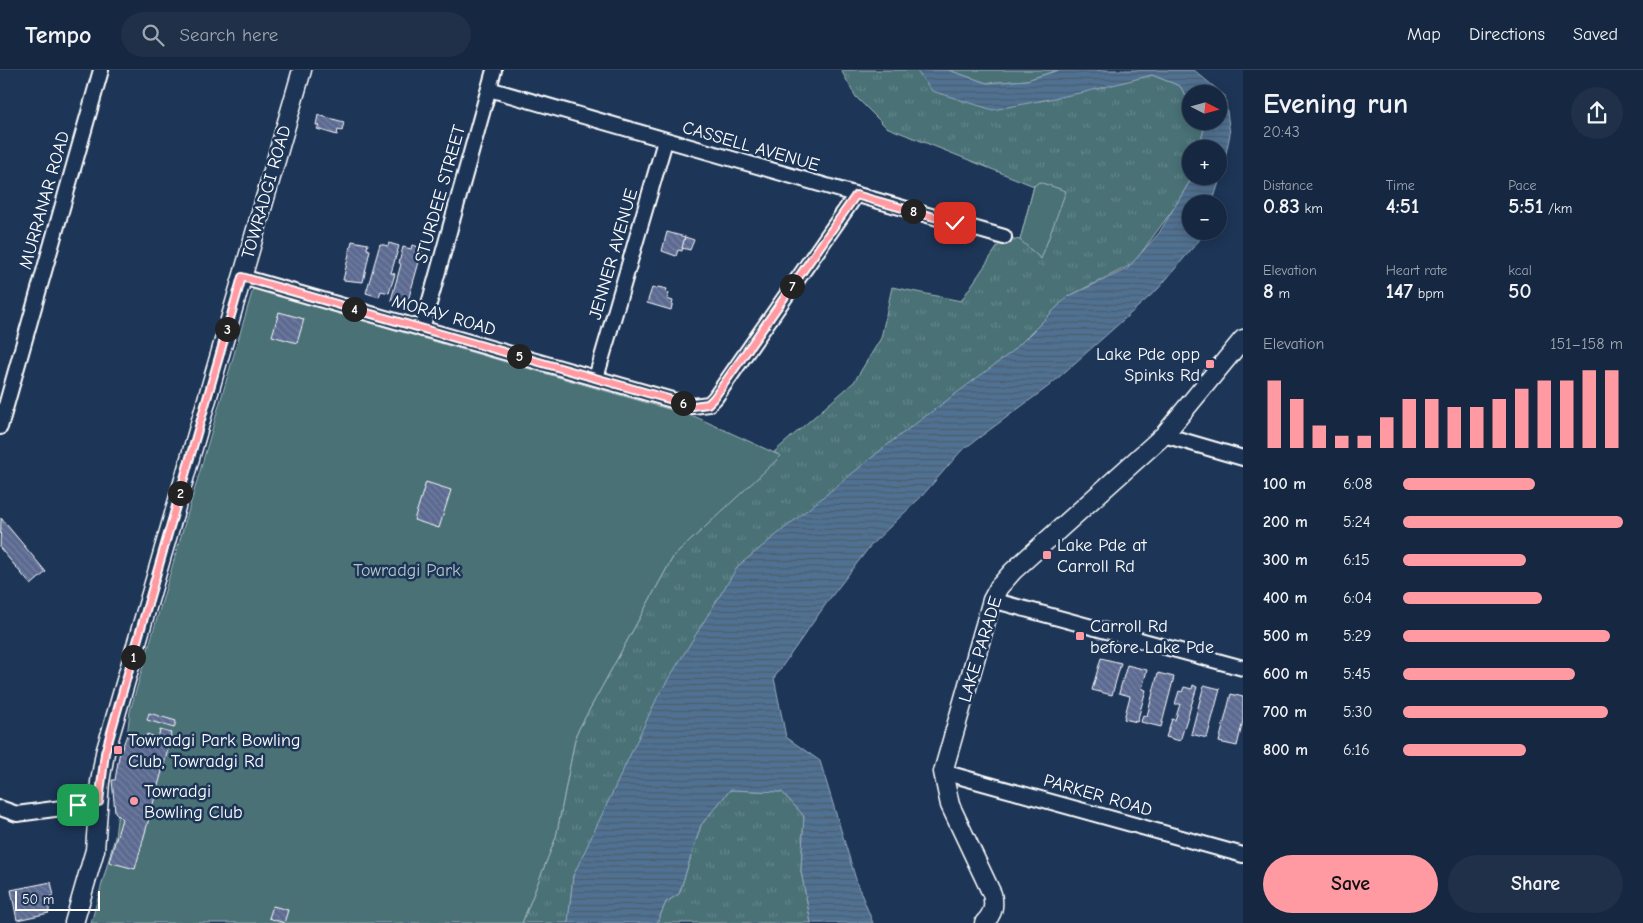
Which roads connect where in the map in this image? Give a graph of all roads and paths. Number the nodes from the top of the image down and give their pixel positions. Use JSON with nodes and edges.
{"nodes":[{"id":1,"x":101,"y":70,"type":"edge"},
{"id":2,"x":302,"y":70,"type":"edge"},
{"id":3,"x":494,"y":70,"type":"edge"},
{"id":4,"x":489,"y":89,"type":"junction"},
{"id":5,"x":666,"y":141,"type":"junction"},
{"id":6,"x":856,"y":195,"type":"junction"},
{"id":7,"x":1004,"y":237,"type":"dead end"},
{"id":8,"x":242,"y":277,"type":"junction"},
{"id":9,"x":422,"y":329,"type":"junction"},
{"id":10,"x":1243,"y":339,"type":"edge"},
{"id":11,"x":596,"y":378,"type":"junction"},
{"id":12,"x":0,"y":427,"type":"edge"},
{"id":13,"x":1164,"y":436,"type":"junction"},
{"id":14,"x":1243,"y":458,"type":"edge"},
{"id":15,"x":992,"y":600,"type":"junction"},
{"id":16,"x":1243,"y":668,"type":"edge"},
{"id":17,"x":943,"y":772,"type":"junction"},
{"id":18,"x":99,"y":802,"type":"junction"},
{"id":19,"x":0,"y":808,"type":"edge"},
{"id":20,"x":1243,"y":855,"type":"edge"},
{"id":21,"x":74,"y":923,"type":"edge"},
{"id":22,"x":984,"y":923,"type":"edge"}],
"edges":[{"from":1,"to":12,"type":"street","name":"MURRANAR ROAD"},
{"from":2,"to":8,"type":"main road","name":"TOWRADGI ROAD"},
{"from":3,"to":4,"type":"street","name":"STURDEE STREET"},
{"from":4,"to":5,"type":"street","name":"CASSELL AVENUE"},
{"from":4,"to":9,"type":"street","name":"STURDEE STREET"},
{"from":5,"to":6,"type":"street","name":"CASSELL AVENUE"},
{"from":5,"to":11,"type":"street","name":"JENNER AVENUE"},
{"from":6,"to":7,"type":"street","name":"CASSELL AVENUE"},
{"from":6,"to":11,"type":"street","name":"MORAY ROAD"},
{"from":8,"to":9,"type":"street","name":"MORAY ROAD"},
{"from":8,"to":18,"type":"main road","name":"TOWRADGI ROAD"},
{"from":9,"to":11,"type":"street","name":"MORAY ROAD"},
{"from":10,"to":13,"type":"main road","name":"LAKE PARADE"},
{"from":13,"to":14,"type":"street"},
{"from":13,"to":15,"type":"main road","name":"LAKE PARADE"},
{"from":15,"to":16,"type":"street"},
{"from":15,"to":17,"type":"main road","name":"LAKE PARADE"},
{"from":17,"to":20,"type":"street","name":"PARKER ROAD"},
{"from":17,"to":22,"type":"main road","name":"LAKE PARADE"},
{"from":18,"to":19,"type":"street"},
{"from":18,"to":21,"type":"main road","name":"TOWRADGI ROAD"}]}
